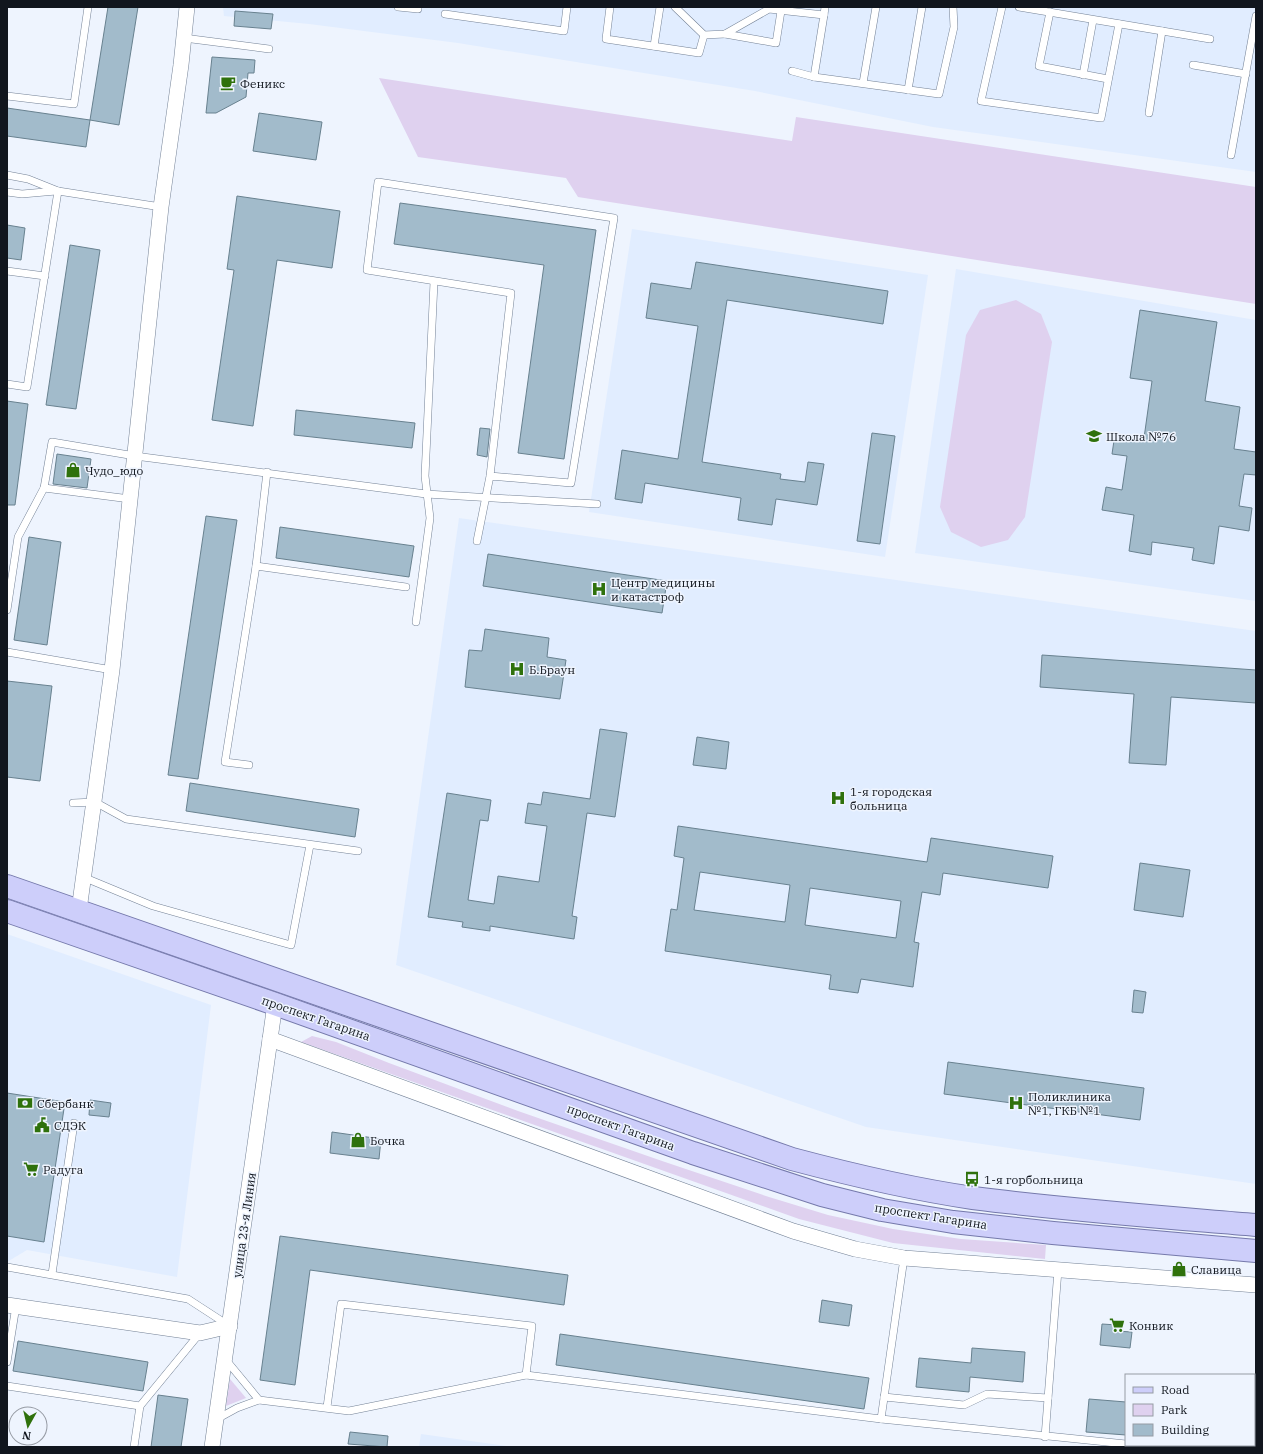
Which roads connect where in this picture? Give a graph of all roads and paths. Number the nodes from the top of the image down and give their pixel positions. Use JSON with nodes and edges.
{"nodes":[{"id":1,"x":88,"y":7,"type":"edge"},
{"id":2,"x":187,"y":7,"type":"edge"},
{"id":3,"x":398,"y":7,"type":"edge"},
{"id":4,"x":418,"y":7,"type":"edge"},
{"id":5,"x":567,"y":7,"type":"edge"},
{"id":6,"x":610,"y":7,"type":"edge"},
{"id":7,"x":660,"y":7,"type":"edge"},
{"id":8,"x":675,"y":7,"type":"edge"},
{"id":9,"x":826,"y":7,"type":"edge"},
{"id":10,"x":876,"y":7,"type":"edge"},
{"id":11,"x":922,"y":7,"type":"edge"},
{"id":12,"x":954,"y":7,"type":"edge"},
{"id":13,"x":1002,"y":7,"type":"edge"},
{"id":14,"x":1019,"y":7,"type":"edge"},
{"id":15,"x":781,"y":11,"type":"junction"},
{"id":16,"x":1050,"y":12,"type":"junction"},
{"id":17,"x":445,"y":14,"type":"dead end"},
{"id":18,"x":824,"y":15,"type":"junction"},
{"id":19,"x":1256,"y":16,"type":"edge"},
{"id":20,"x":1094,"y":20,"type":"junction"},
{"id":21,"x":1119,"y":24,"type":"junction"},
{"id":22,"x":1162,"y":31,"type":"junction"},
{"id":23,"x":725,"y":34,"type":"junction"},
{"id":24,"x":704,"y":35,"type":"junction"},
{"id":25,"x":184,"y":38,"type":"junction"},
{"id":26,"x":1210,"y":39,"type":"dead end"},
{"id":27,"x":1254,"y":43,"type":"edge"},
{"id":28,"x":654,"y":46,"type":"junction"},
{"id":29,"x":269,"y":49,"type":"dead end"},
{"id":30,"x":1193,"y":65,"type":"dead end"},
{"id":31,"x":792,"y":71,"type":"dead end"},
{"id":32,"x":1246,"y":74,"type":"junction"},
{"id":33,"x":1084,"y":75,"type":"junction"},
{"id":34,"x":814,"y":76,"type":"junction"},
{"id":35,"x":1108,"y":79,"type":"junction"},
{"id":36,"x":863,"y":83,"type":"junction"},
{"id":37,"x":908,"y":90,"type":"junction"},
{"id":38,"x":7,"y":96,"type":"edge"},
{"id":39,"x":1149,"y":113,"type":"dead end"},
{"id":40,"x":1231,"y":155,"type":"dead end"},
{"id":41,"x":7,"y":175,"type":"edge"},
{"id":42,"x":58,"y":191,"type":"junction"},
{"id":43,"x":7,"y":192,"type":"edge"},
{"id":44,"x":161,"y":207,"type":"junction"},
{"id":45,"x":7,"y":271,"type":"edge"},
{"id":46,"x":45,"y":276,"type":"junction"},
{"id":47,"x":434,"y":282,"type":"junction"},
{"id":48,"x":7,"y":384,"type":"edge"},
{"id":49,"x":135,"y":456,"type":"junction"},
{"id":50,"x":267,"y":472,"type":"junction"},
{"id":51,"x":490,"y":476,"type":"junction"},
{"id":52,"x":44,"y":488,"type":"junction"},
{"id":53,"x":426,"y":494,"type":"junction"},
{"id":54,"x":487,"y":497,"type":"junction"},
{"id":55,"x":130,"y":499,"type":"junction"},
{"id":56,"x":597,"y":504,"type":"dead end"},
{"id":57,"x":477,"y":541,"type":"dead end"},
{"id":58,"x":256,"y":566,"type":"junction"},
{"id":59,"x":406,"y":587,"type":"dead end"},
{"id":60,"x":7,"y":610,"type":"edge"},
{"id":61,"x":416,"y":622,"type":"dead end"},
{"id":62,"x":7,"y":652,"type":"edge"},
{"id":63,"x":112,"y":670,"type":"junction"},
{"id":64,"x":249,"y":765,"type":"dead end"},
{"id":65,"x":95,"y":802,"type":"junction"},
{"id":66,"x":73,"y":803,"type":"dead end"},
{"id":67,"x":310,"y":845,"type":"junction"},
{"id":68,"x":358,"y":851,"type":"dead end"},
{"id":69,"x":83,"y":877,"type":"junction"},
{"id":70,"x":7,"y":886,"type":"edge"},
{"id":71,"x":78,"y":910,"type":"junction"},
{"id":72,"x":7,"y":911,"type":"edge"},
{"id":73,"x":71,"y":934,"type":"junction"},
{"id":74,"x":275,"y":1004,"type":"junction"},
{"id":75,"x":270,"y":1039,"type":"junction"},
{"id":76,"x":74,"y":1123,"type":"dead end"},
{"id":77,"x":1256,"y":1225,"type":"edge"},
{"id":78,"x":1256,"y":1251,"type":"edge"},
{"id":79,"x":904,"y":1258,"type":"junction"},
{"id":80,"x":7,"y":1267,"type":"edge"},
{"id":81,"x":1058,"y":1270,"type":"junction"},
{"id":82,"x":52,"y":1274,"type":"junction"},
{"id":83,"x":1256,"y":1285,"type":"edge"},
{"id":84,"x":11,"y":1306,"type":"edge"},
{"id":85,"x":230,"y":1326,"type":"junction"},
{"id":86,"x":200,"y":1333,"type":"junction"},
{"id":87,"x":225,"y":1358,"type":"junction"},
{"id":88,"x":7,"y":1359,"type":"edge"},
{"id":89,"x":526,"y":1375,"type":"junction"},
{"id":90,"x":7,"y":1386,"type":"edge"},
{"id":91,"x":884,"y":1397,"type":"junction"},
{"id":92,"x":1048,"y":1398,"type":"junction"},
{"id":93,"x":259,"y":1400,"type":"junction"},
{"id":94,"x":140,"y":1406,"type":"junction"},
{"id":95,"x":327,"y":1407,"type":"junction"},
{"id":96,"x":881,"y":1419,"type":"junction"},
{"id":97,"x":215,"y":1420,"type":"junction"},
{"id":98,"x":1045,"y":1437,"type":"junction"},
{"id":99,"x":1068,"y":1439,"type":"junction"},
{"id":100,"x":1125,"y":1444,"type":"edge"},
{"id":101,"x":1144,"y":1446,"type":"edge"},
{"id":102,"x":134,"y":1447,"type":"edge"},
{"id":103,"x":212,"y":1447,"type":"edge"},
{"id":104,"x":1069,"y":1447,"type":"edge"},
{"id":105,"x":1156,"y":1447,"type":"edge"}],
"edges":[{"from":1,"to":38,"type":"lane"},
{"from":2,"to":25,"type":"street"},
{"from":3,"to":4,"type":"lane"},
{"from":5,"to":17,"type":"lane"},
{"from":6,"to":28,"type":"lane"},
{"from":7,"to":28,"type":"lane"},
{"from":8,"to":24,"type":"lane"},
{"from":9,"to":18,"type":"lane"},
{"from":10,"to":36,"type":"lane"},
{"from":11,"to":37,"type":"lane"},
{"from":12,"to":37,"type":"lane"},
{"from":13,"to":35,"type":"lane"},
{"from":14,"to":16,"type":"lane"},
{"from":15,"to":18,"type":"lane"},
{"from":15,"to":23,"type":"lane"},
{"from":15,"to":23,"type":"lane"},
{"from":16,"to":20,"type":"lane"},
{"from":16,"to":33,"type":"lane"},
{"from":18,"to":34,"type":"lane"},
{"from":19,"to":27,"type":"lane"},
{"from":20,"to":21,"type":"lane"},
{"from":20,"to":33,"type":"lane"},
{"from":21,"to":22,"type":"lane"},
{"from":21,"to":35,"type":"lane"},
{"from":22,"to":26,"type":"lane"},
{"from":22,"to":39,"type":"lane"},
{"from":23,"to":24,"type":"lane"},
{"from":24,"to":28,"type":"lane"},
{"from":25,"to":29,"type":"lane"},
{"from":25,"to":44,"type":"street"},
{"from":27,"to":32,"type":"lane"},
{"from":30,"to":32,"type":"lane"},
{"from":31,"to":34,"type":"lane"},
{"from":32,"to":40,"type":"lane"},
{"from":33,"to":35,"type":"lane"},
{"from":34,"to":36,"type":"lane"},
{"from":36,"to":37,"type":"lane"},
{"from":41,"to":42,"type":"lane"},
{"from":42,"to":43,"type":"lane"},
{"from":42,"to":44,"type":"lane"},
{"from":42,"to":46,"type":"lane"},
{"from":44,"to":49,"type":"street"},
{"from":45,"to":46,"type":"lane"},
{"from":46,"to":48,"type":"lane"},
{"from":47,"to":51,"type":"lane"},
{"from":47,"to":51,"type":"lane"},
{"from":47,"to":53,"type":"lane"},
{"from":49,"to":50,"type":"lane"},
{"from":49,"to":52,"type":"lane"},
{"from":49,"to":55,"type":"street"},
{"from":50,"to":53,"type":"lane"},
{"from":50,"to":58,"type":"lane"},
{"from":51,"to":54,"type":"lane"},
{"from":52,"to":55,"type":"lane"},
{"from":52,"to":60,"type":"lane"},
{"from":53,"to":54,"type":"lane"},
{"from":53,"to":61,"type":"lane"},
{"from":54,"to":56,"type":"lane"},
{"from":54,"to":57,"type":"lane"},
{"from":55,"to":63,"type":"street"},
{"from":58,"to":59,"type":"lane"},
{"from":58,"to":64,"type":"lane"},
{"from":62,"to":63,"type":"lane"},
{"from":63,"to":65,"type":"street"},
{"from":65,"to":66,"type":"lane"},
{"from":65,"to":67,"type":"lane"},
{"from":65,"to":69,"type":"street"},
{"from":67,"to":68,"type":"lane"},
{"from":67,"to":69,"type":"lane"},
{"from":69,"to":71,"type":"street"},
{"from":70,"to":71,"type":"main road","name":"проспект Гагарина"},
{"from":71,"to":73,"type":"main road"},
{"from":71,"to":77,"type":"main road","name":"проспект Гагарина"},
{"from":72,"to":73,"type":"main road","name":"проспект Гагарина"},
{"from":73,"to":74,"type":"main road","name":"проспект Гагарина"},
{"from":74,"to":75,"type":"street","name":"улица 23-я Линия"},
{"from":74,"to":78,"type":"main road","name":"проспект Гагарина"},
{"from":75,"to":79,"type":"street"},
{"from":75,"to":85,"type":"street","name":"улица 23-я Линия"},
{"from":76,"to":82,"type":"lane"},
{"from":79,"to":81,"type":"street"},
{"from":79,"to":91,"type":"lane"},
{"from":80,"to":82,"type":"lane"},
{"from":81,"to":83,"type":"street"},
{"from":81,"to":92,"type":"lane"},
{"from":82,"to":85,"type":"lane"},
{"from":84,"to":86,"type":"street"},
{"from":84,"to":88,"type":"lane"},
{"from":85,"to":86,"type":"street"},
{"from":85,"to":87,"type":"street","name":"улица 23-я Линия"},
{"from":86,"to":94,"type":"lane"},
{"from":87,"to":93,"type":"lane"},
{"from":87,"to":97,"type":"street","name":"улица 23-я Линия"},
{"from":89,"to":95,"type":"lane"},
{"from":89,"to":95,"type":"lane"},
{"from":89,"to":96,"type":"lane"},
{"from":90,"to":94,"type":"lane"},
{"from":91,"to":92,"type":"lane"},
{"from":91,"to":96,"type":"lane"},
{"from":92,"to":98,"type":"lane"},
{"from":93,"to":95,"type":"lane"},
{"from":93,"to":97,"type":"lane"},
{"from":94,"to":102,"type":"lane"},
{"from":96,"to":98,"type":"lane"},
{"from":97,"to":103,"type":"street","name":"улица 23-я Линия"},
{"from":98,"to":99,"type":"lane"},
{"from":99,"to":100,"type":"lane"},
{"from":99,"to":104,"type":"lane"},
{"from":101,"to":105,"type":"lane"}]}
